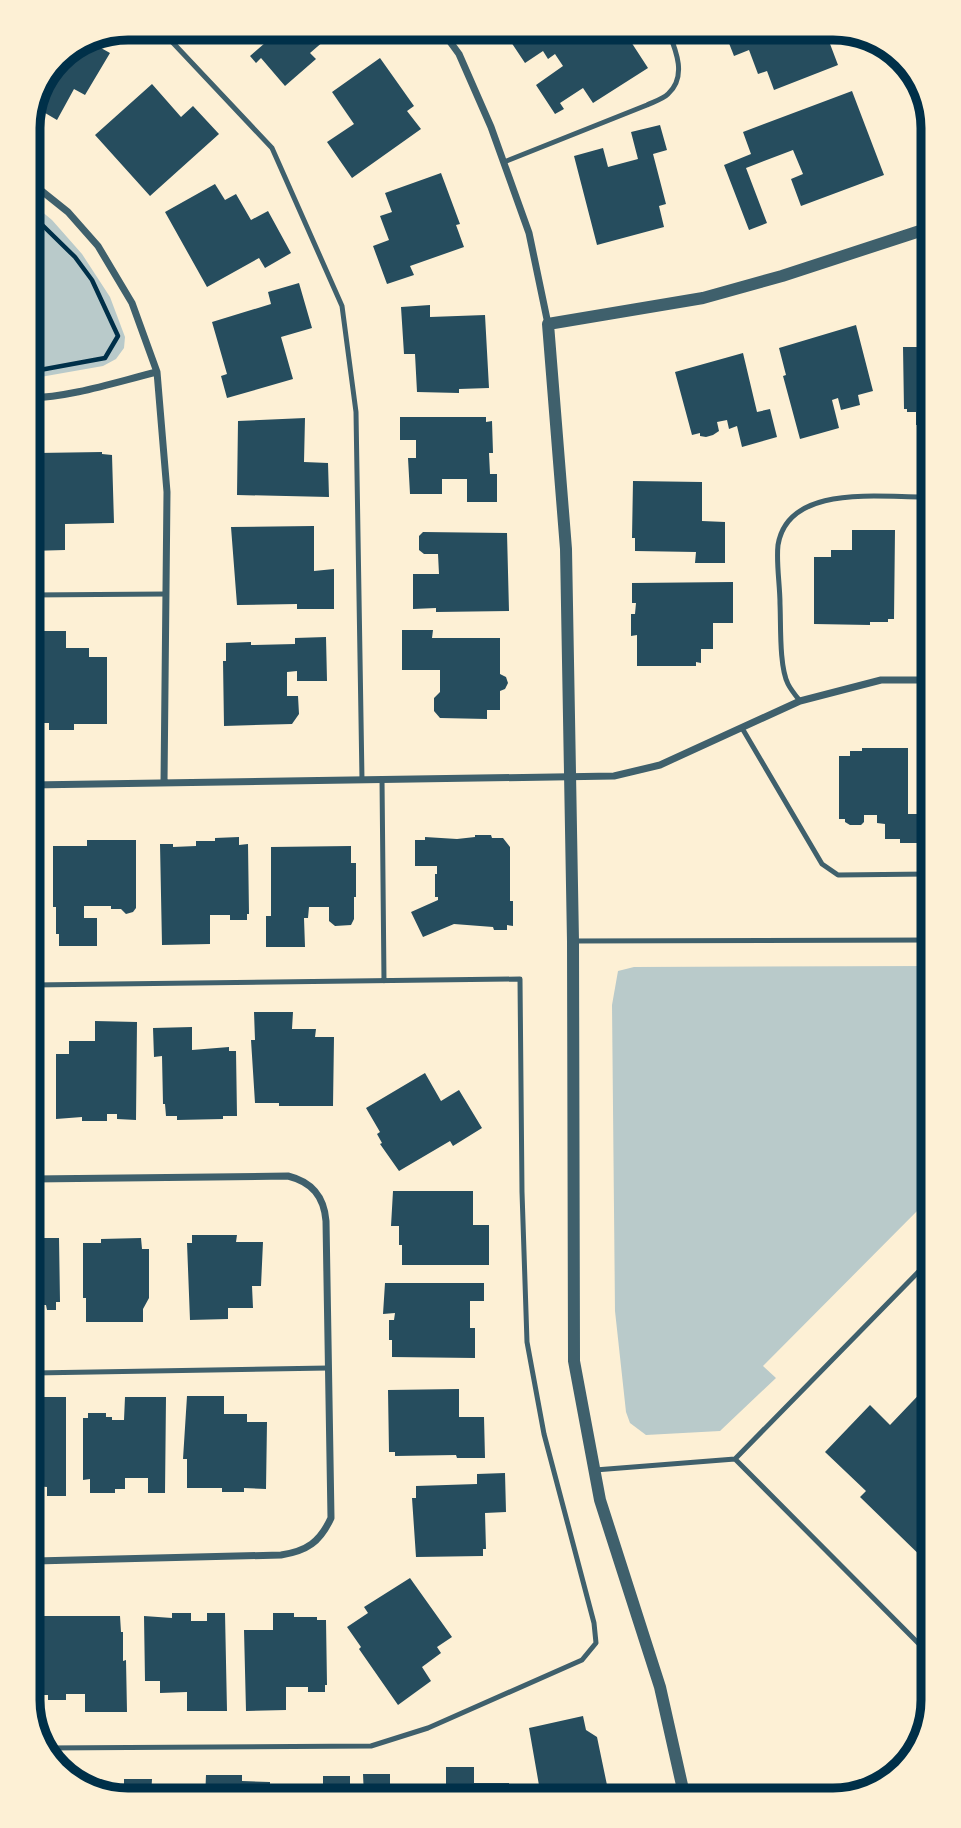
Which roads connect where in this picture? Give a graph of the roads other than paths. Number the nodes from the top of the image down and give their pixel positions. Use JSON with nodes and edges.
{"nodes":[{"id":1,"x":170,"y":40,"type":"edge"},
{"id":2,"x":449,"y":40,"type":"edge"},
{"id":3,"x":672,"y":40,"type":"edge"},
{"id":4,"x":504,"y":162,"type":"junction"},
{"id":5,"x":40,"y":189,"type":"edge"},
{"id":6,"x":921,"y":231,"type":"edge"},
{"id":7,"x":548,"y":324,"type":"junction"},
{"id":8,"x":158,"y":372,"type":"junction"},
{"id":9,"x":40,"y":397,"type":"edge"},
{"id":10,"x":921,"y":498,"type":"edge"},
{"id":11,"x":166,"y":594,"type":"junction"},
{"id":12,"x":40,"y":596,"type":"edge"},
{"id":13,"x":921,"y":680,"type":"edge"},
{"id":14,"x":800,"y":701,"type":"junction"},
{"id":15,"x":742,"y":728,"type":"junction"},
{"id":16,"x":570,"y":776,"type":"junction"},
{"id":17,"x":382,"y":779,"type":"junction"},
{"id":18,"x":362,"y":780,"type":"junction"},
{"id":19,"x":164,"y":783,"type":"junction"},
{"id":20,"x":40,"y":785,"type":"edge"},
{"id":21,"x":921,"y":874,"type":"edge"},
{"id":22,"x":921,"y":940,"type":"edge"},
{"id":23,"x":573,"y":941,"type":"junction"},
{"id":24,"x":384,"y":981,"type":"junction"},
{"id":25,"x":40,"y":985,"type":"edge"},
{"id":26,"x":40,"y":1180,"type":"edge"},
{"id":27,"x":921,"y":1269,"type":"edge"},
{"id":28,"x":328,"y":1368,"type":"junction"},
{"id":29,"x":40,"y":1373,"type":"edge"},
{"id":30,"x":735,"y":1459,"type":"junction"},
{"id":31,"x":595,"y":1470,"type":"junction"},
{"id":32,"x":40,"y":1561,"type":"edge"},
{"id":33,"x":921,"y":1646,"type":"edge"},
{"id":34,"x":55,"y":1748,"type":"edge"},
{"id":35,"x":683,"y":1788,"type":"edge"}],
"edges":[{"from":1,"to":18,"type":"lane"},
{"from":2,"to":4,"type":"street"},
{"from":3,"to":4,"type":"lane"},
{"from":4,"to":7,"type":"street"},
{"from":5,"to":8,"type":"street"},
{"from":6,"to":7,"type":"street"},
{"from":7,"to":16,"type":"street"},
{"from":8,"to":9,"type":"street"},
{"from":8,"to":11,"type":"street"},
{"from":10,"to":14,"type":"lane"},
{"from":11,"to":12,"type":"lane"},
{"from":11,"to":19,"type":"street"},
{"from":13,"to":14,"type":"street"},
{"from":14,"to":15,"type":"street"},
{"from":15,"to":16,"type":"street"},
{"from":15,"to":21,"type":"lane"},
{"from":16,"to":17,"type":"street"},
{"from":16,"to":23,"type":"street"},
{"from":17,"to":18,"type":"street"},
{"from":17,"to":24,"type":"lane"},
{"from":18,"to":19,"type":"street"},
{"from":19,"to":20,"type":"street"},
{"from":22,"to":23,"type":"lane"},
{"from":23,"to":31,"type":"street"},
{"from":24,"to":25,"type":"lane"},
{"from":24,"to":34,"type":"lane"},
{"from":26,"to":28,"type":"street"},
{"from":27,"to":30,"type":"lane"},
{"from":28,"to":29,"type":"lane"},
{"from":28,"to":32,"type":"street"},
{"from":30,"to":31,"type":"lane"},
{"from":30,"to":33,"type":"lane"},
{"from":31,"to":35,"type":"street"}]}
